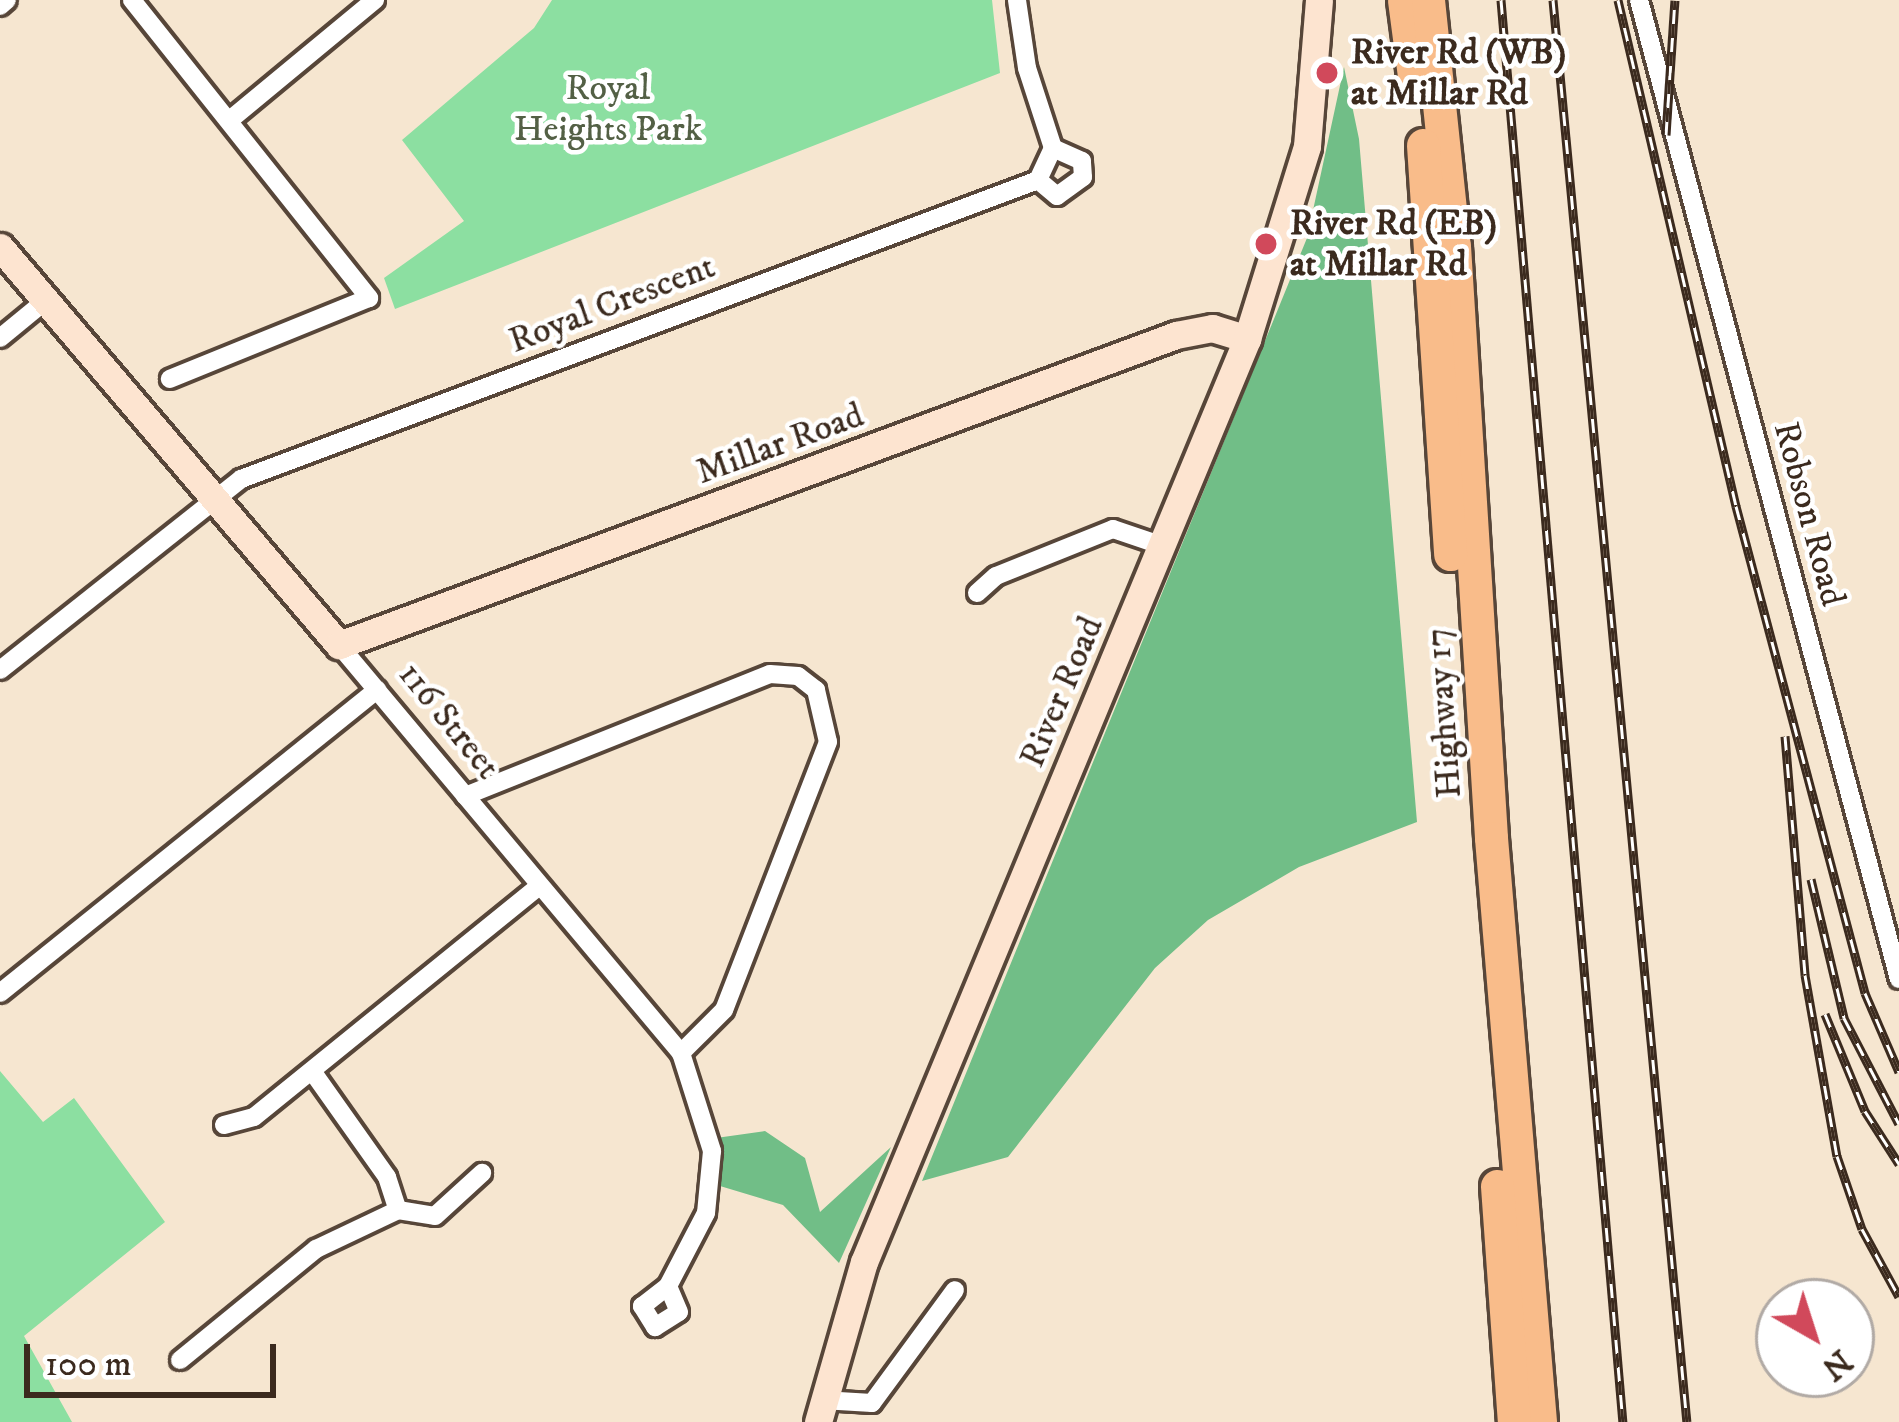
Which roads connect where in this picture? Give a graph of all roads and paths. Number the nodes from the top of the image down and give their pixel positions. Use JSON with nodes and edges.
{"nodes":[{"id":1,"x":132,"y":0,"type":"edge"},
{"id":2,"x":375,"y":0,"type":"edge"},
{"id":3,"x":1017,"y":0,"type":"edge"},
{"id":4,"x":1319,"y":0,"type":"edge"},
{"id":5,"x":1404,"y":0,"type":"edge"},
{"id":6,"x":1428,"y":0,"type":"edge"},
{"id":7,"x":1639,"y":0,"type":"edge"},
{"id":8,"x":1652,"y":0,"type":"edge"},
{"id":9,"x":1656,"y":65,"type":"junction"},
{"id":10,"x":231,"y":118,"type":"junction"},
{"id":11,"x":1053,"y":148,"type":"junction"},
{"id":12,"x":1038,"y":180,"type":"junction"},
{"id":13,"x":0,"y":247,"type":"edge"},
{"id":14,"x":45,"y":301,"type":"junction"},
{"id":15,"x":0,"y":338,"type":"edge"},
{"id":16,"x":1246,"y":339,"type":"junction"},
{"id":17,"x":170,"y":379,"type":"dead end"},
{"id":18,"x":213,"y":499,"type":"junction"},
{"id":19,"x":1163,"y":546,"type":"junction"},
{"id":20,"x":977,"y":593,"type":"dead end"},
{"id":21,"x":339,"y":645,"type":"junction"},
{"id":22,"x":0,"y":670,"type":"edge"},
{"id":23,"x":377,"y":690,"type":"junction"},
{"id":24,"x":465,"y":796,"type":"junction"},
{"id":25,"x":539,"y":886,"type":"junction"},
{"id":26,"x":1899,"y":979,"type":"edge"},
{"id":27,"x":0,"y":993,"type":"edge"},
{"id":28,"x":681,"y":1053,"type":"junction"},
{"id":29,"x":312,"y":1072,"type":"junction"},
{"id":30,"x":224,"y":1125,"type":"dead end"},
{"id":31,"x":482,"y":1173,"type":"dead end"},
{"id":32,"x":398,"y":1210,"type":"junction"},
{"id":33,"x":668,"y":1286,"type":"dead end"},
{"id":34,"x":955,"y":1290,"type":"dead end"},
{"id":35,"x":180,"y":1360,"type":"dead end"},
{"id":36,"x":820,"y":1411,"type":"edge"},
{"id":37,"x":1514,"y":1422,"type":"edge"},
{"id":38,"x":1540,"y":1422,"type":"edge"}],
"edges":[{"from":1,"to":10,"type":"street"},
{"from":2,"to":10,"type":"street"},
{"from":3,"to":11,"type":"street","name":"Royal Crescent"},
{"from":4,"to":16,"type":"street","name":"River Road"},
{"from":5,"to":37,"type":"highway","name":"Highway 17"},
{"from":6,"to":38,"type":"highway","name":"Highway 17"},
{"from":7,"to":9,"type":"street","name":"Robson Road"},
{"from":8,"to":9,"type":"street","name":"Robson Road"},
{"from":9,"to":26,"type":"street","name":"Robson Road"},
{"from":10,"to":17,"type":"street"},
{"from":11,"to":12,"type":"street"},
{"from":11,"to":12,"type":"street","name":"Royal Crescent"},
{"from":12,"to":18,"type":"street","name":"Royal Crescent"},
{"from":13,"to":14,"type":"street","name":"116 Street"},
{"from":14,"to":15,"type":"street"},
{"from":14,"to":18,"type":"street","name":"116 Street"},
{"from":16,"to":19,"type":"street","name":"River Road"},
{"from":16,"to":21,"type":"street","name":"Millar Road"},
{"from":18,"to":21,"type":"street","name":"116 Street"},
{"from":18,"to":22,"type":"street","name":"Royal Crescent"},
{"from":19,"to":20,"type":"street"},
{"from":19,"to":36,"type":"street","name":"River Road"},
{"from":21,"to":23,"type":"street","name":"116 Street"},
{"from":23,"to":24,"type":"street","name":"116 Street"},
{"from":23,"to":27,"type":"street"},
{"from":24,"to":25,"type":"street","name":"116 Street"},
{"from":24,"to":28,"type":"street"},
{"from":25,"to":28,"type":"street","name":"116 Street"},
{"from":25,"to":29,"type":"street"},
{"from":28,"to":33,"type":"street","name":"116 Street"},
{"from":29,"to":30,"type":"street"},
{"from":29,"to":32,"type":"street"},
{"from":31,"to":32,"type":"street"},
{"from":32,"to":35,"type":"street"},
{"from":34,"to":36,"type":"street"}]}
